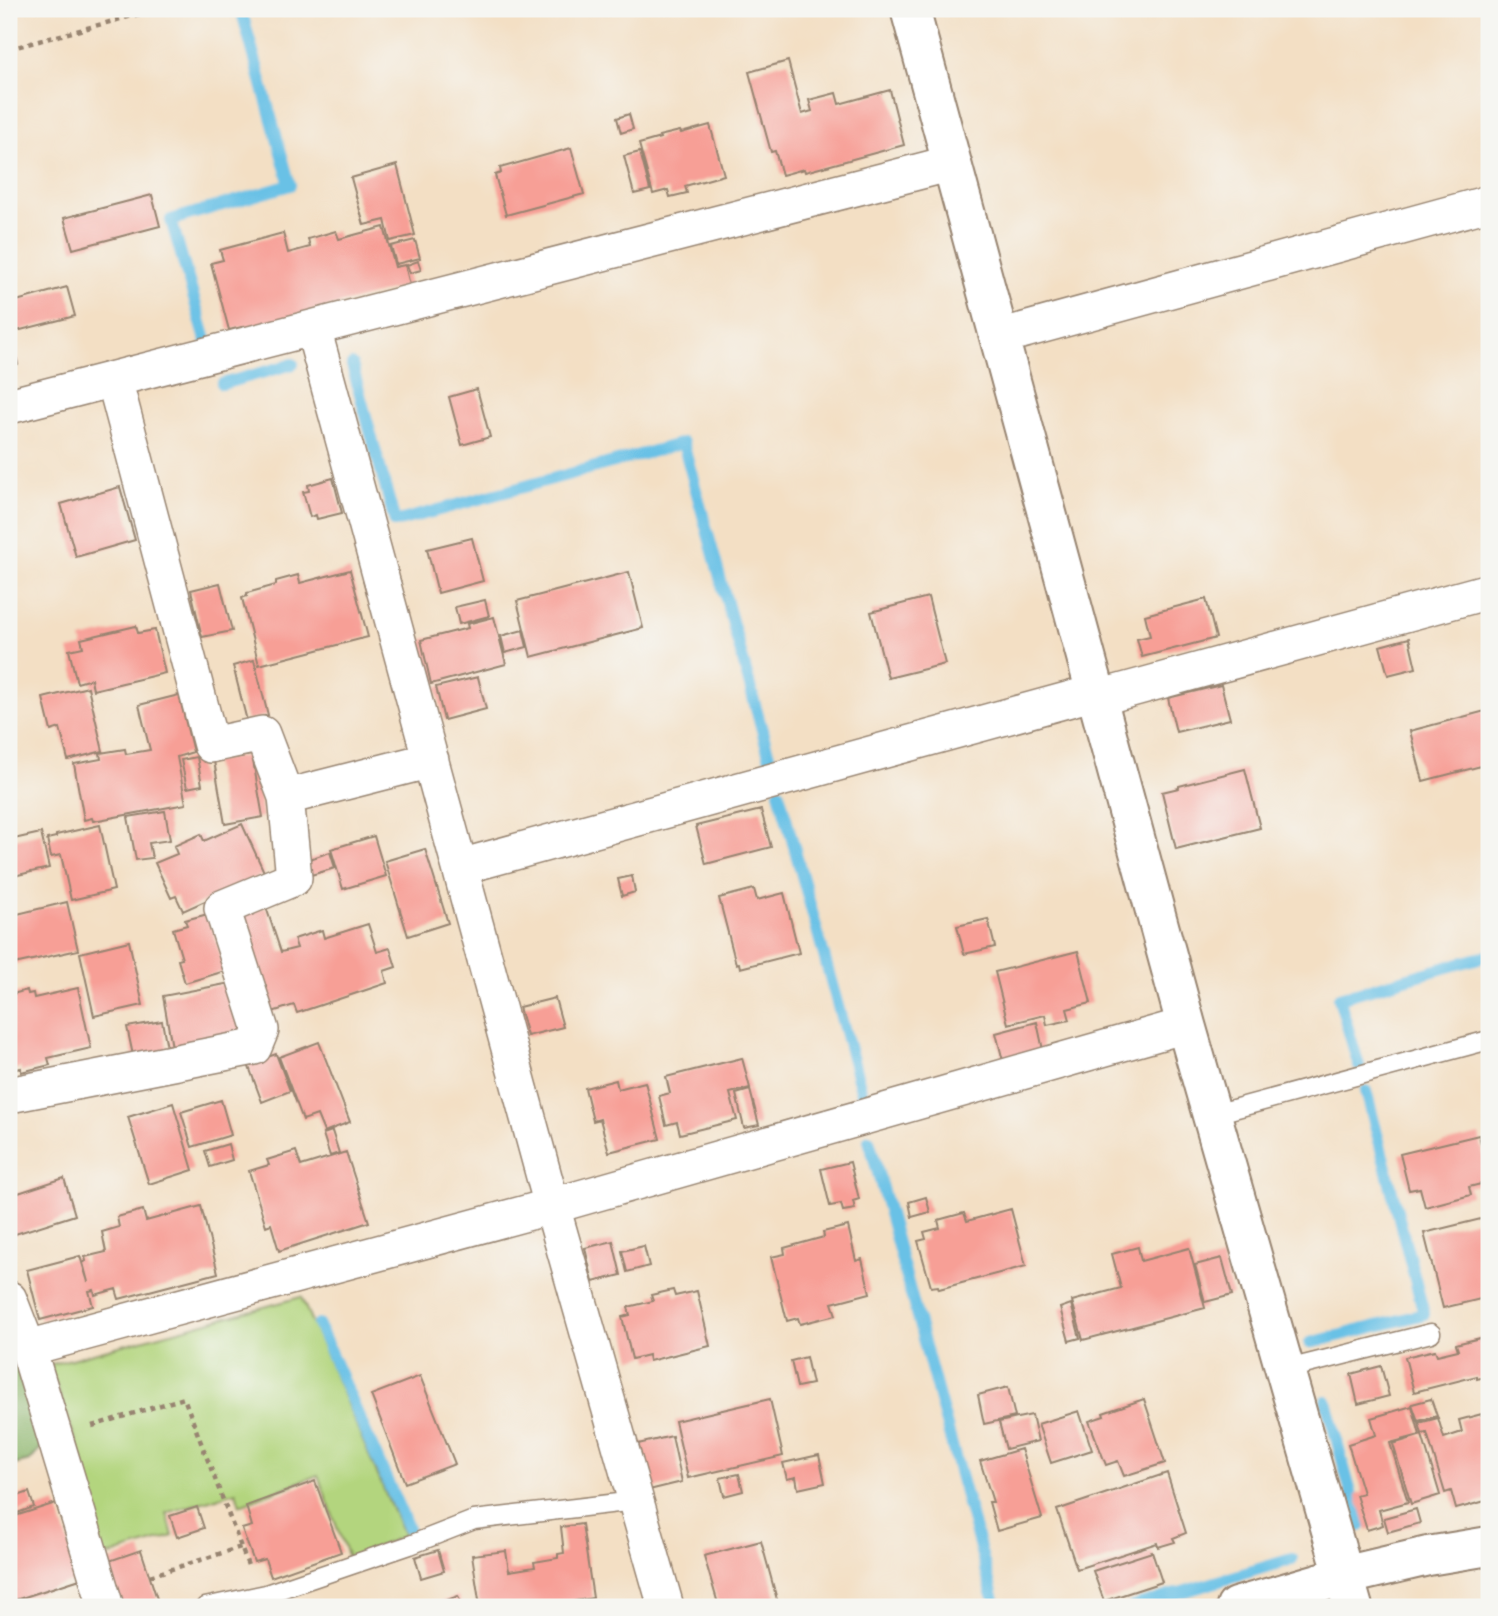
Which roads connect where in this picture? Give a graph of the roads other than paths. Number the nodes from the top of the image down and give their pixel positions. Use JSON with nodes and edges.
{"nodes":[{"id":1,"x":910,"y":9,"type":"edge"},
{"id":2,"x":952,"y":163,"type":"junction"},
{"id":3,"x":1489,"y":203,"type":"edge"},
{"id":4,"x":313,"y":328,"type":"junction"},
{"id":5,"x":999,"y":337,"type":"junction"},
{"id":6,"x":114,"y":379,"type":"junction"},
{"id":7,"x":9,"y":406,"type":"edge"},
{"id":8,"x":1489,"y":591,"type":"edge"},
{"id":9,"x":1097,"y":695,"type":"junction"},
{"id":10,"x":430,"y":760,"type":"junction"},
{"id":11,"x":286,"y":797,"type":"junction"},
{"id":12,"x":460,"y":867,"type":"junction"},
{"id":13,"x":1186,"y":1025,"type":"junction"},
{"id":14,"x":1489,"y":1040,"type":"edge"},
{"id":15,"x":9,"y":1095,"type":"edge"},
{"id":16,"x":1211,"y":1115,"type":"junction"},
{"id":17,"x":552,"y":1206,"type":"junction"},
{"id":18,"x":9,"y":1299,"type":"edge"},
{"id":19,"x":1431,"y":1333,"type":"dead end"},
{"id":20,"x":28,"y":1348,"type":"junction"},
{"id":21,"x":1284,"y":1370,"type":"junction"},
{"id":22,"x":635,"y":1501,"type":"junction"},
{"id":23,"x":1489,"y":1546,"type":"edge"},
{"id":24,"x":1348,"y":1592,"type":"edge"},
{"id":25,"x":106,"y":1607,"type":"edge"},
{"id":26,"x":205,"y":1607,"type":"edge"},
{"id":27,"x":666,"y":1607,"type":"edge"},
{"id":28,"x":1236,"y":1607,"type":"edge"}],
"edges":[{"from":1,"to":2,"type":"street"},
{"from":2,"to":4,"type":"street"},
{"from":2,"to":5,"type":"street"},
{"from":3,"to":5,"type":"street"},
{"from":4,"to":6,"type":"street"},
{"from":4,"to":10,"type":"street"},
{"from":5,"to":9,"type":"street"},
{"from":6,"to":7,"type":"street"},
{"from":6,"to":11,"type":"street"},
{"from":8,"to":9,"type":"street"},
{"from":9,"to":12,"type":"street"},
{"from":9,"to":13,"type":"street"},
{"from":10,"to":11,"type":"street"},
{"from":10,"to":12,"type":"street"},
{"from":11,"to":15,"type":"street"},
{"from":12,"to":17,"type":"street"},
{"from":13,"to":16,"type":"street"},
{"from":13,"to":17,"type":"street"},
{"from":14,"to":16,"type":"lane"},
{"from":16,"to":21,"type":"street"},
{"from":17,"to":20,"type":"street"},
{"from":17,"to":22,"type":"street"},
{"from":18,"to":20,"type":"street"},
{"from":19,"to":21,"type":"lane"},
{"from":20,"to":25,"type":"street"},
{"from":21,"to":24,"type":"street"},
{"from":22,"to":26,"type":"lane"},
{"from":22,"to":27,"type":"street"},
{"from":23,"to":24,"type":"street"},
{"from":24,"to":28,"type":"street"}]}
